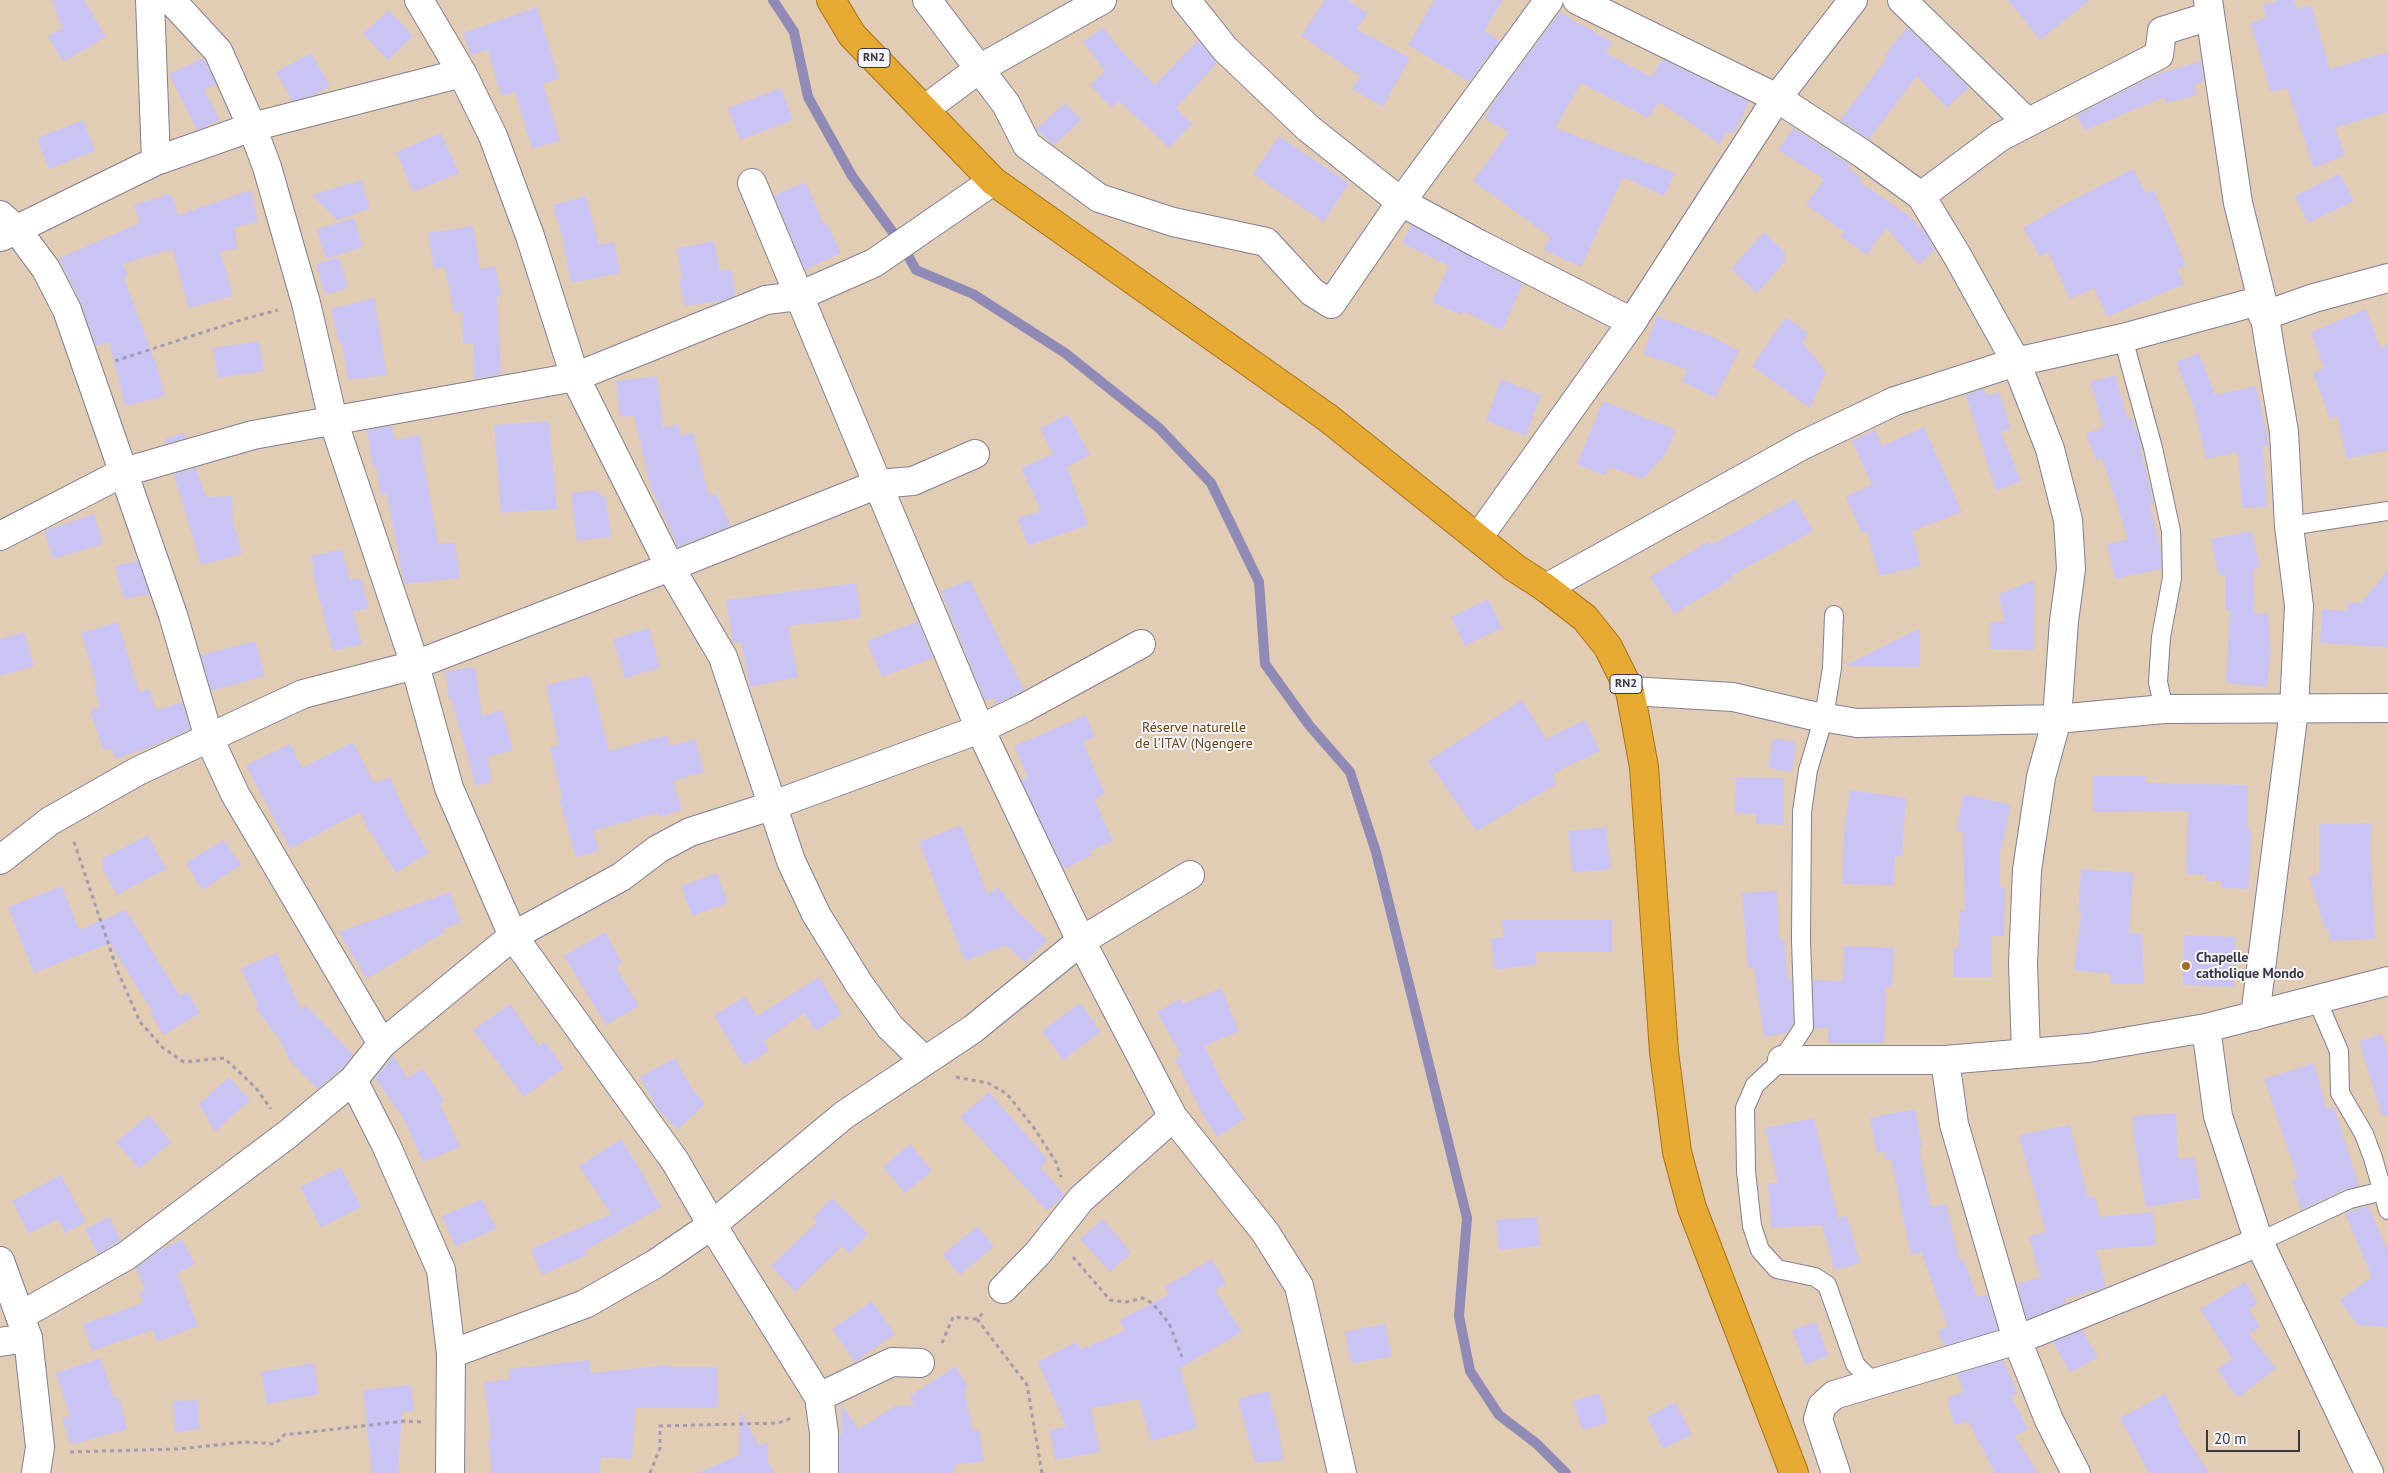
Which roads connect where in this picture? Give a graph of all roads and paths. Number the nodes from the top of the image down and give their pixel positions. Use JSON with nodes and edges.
{"nodes":[{"id":1,"x":150,"y":0,"type":"edge"},
{"id":2,"x":171,"y":0,"type":"edge"},
{"id":3,"x":419,"y":0,"type":"edge"},
{"id":4,"x":831,"y":0,"type":"edge"},
{"id":5,"x":927,"y":0,"type":"edge"},
{"id":6,"x":1102,"y":0,"type":"edge"},
{"id":7,"x":1186,"y":0,"type":"edge"},
{"id":8,"x":1548,"y":0,"type":"edge"},
{"id":9,"x":1577,"y":0,"type":"edge"},
{"id":10,"x":1853,"y":0,"type":"edge"},
{"id":11,"x":1902,"y":0,"type":"edge"},
{"id":12,"x":2209,"y":8,"type":"edge"},
{"id":13,"x":979,"y":69,"type":"junction"},
{"id":14,"x":462,"y":73,"type":"junction"},
{"id":15,"x":1777,"y":98,"type":"junction"},
{"id":16,"x":925,"y":109,"type":"junction"},
{"id":17,"x":2027,"y":122,"type":"junction"},
{"id":18,"x":252,"y":127,"type":"junction"},
{"id":19,"x":156,"y":160,"type":"junction"},
{"id":20,"x":993,"y":181,"type":"junction"},
{"id":21,"x":752,"y":183,"type":"dead end"},
{"id":22,"x":1921,"y":196,"type":"junction"},
{"id":23,"x":1401,"y":202,"type":"junction"},
{"id":24,"x":6,"y":228,"type":"edge"},
{"id":25,"x":2388,"y":278,"type":"edge"},
{"id":26,"x":799,"y":296,"type":"junction"},
{"id":27,"x":306,"y":303,"type":"junction"},
{"id":28,"x":2262,"y":308,"type":"junction"},
{"id":29,"x":1632,"y":322,"type":"junction"},
{"id":30,"x":2123,"y":338,"type":"junction"},
{"id":31,"x":2016,"y":362,"type":"junction"},
{"id":32,"x":89,"y":369,"type":"junction"},
{"id":33,"x":575,"y":376,"type":"junction"},
{"id":34,"x":334,"y":420,"type":"junction"},
{"id":35,"x":975,"y":454,"type":"dead end"},
{"id":36,"x":124,"y":472,"type":"junction"},
{"id":37,"x":878,"y":484,"type":"junction"},
{"id":38,"x":2388,"y":511,"type":"edge"},
{"id":39,"x":2289,"y":526,"type":"junction"},
{"id":40,"x":0,"y":536,"type":"edge"},
{"id":41,"x":1478,"y":538,"type":"junction"},
{"id":42,"x":670,"y":567,"type":"junction"},
{"id":43,"x":1546,"y":588,"type":"junction"},
{"id":44,"x":1834,"y":615,"type":"dead end"},
{"id":45,"x":1142,"y":644,"type":"dead end"},
{"id":46,"x":414,"y":665,"type":"junction"},
{"id":47,"x":1630,"y":691,"type":"junction"},
{"id":48,"x":2388,"y":708,"type":"edge"},
{"id":49,"x":2164,"y":710,"type":"junction"},
{"id":50,"x":2294,"y":710,"type":"junction"},
{"id":51,"x":1824,"y":717,"type":"junction"},
{"id":52,"x":2057,"y":719,"type":"junction"},
{"id":53,"x":980,"y":729,"type":"junction"},
{"id":54,"x":209,"y":738,"type":"junction"},
{"id":55,"x":771,"y":806,"type":"junction"},
{"id":56,"x":63,"y":813,"type":"junction"},
{"id":57,"x":0,"y":860,"type":"edge"},
{"id":58,"x":1190,"y":876,"type":"dead end"},
{"id":59,"x":513,"y":936,"type":"junction"},
{"id":60,"x":1081,"y":941,"type":"junction"},
{"id":61,"x":2388,"y":981,"type":"edge"},
{"id":62,"x":2317,"y":1000,"type":"junction"},
{"id":63,"x":2255,"y":1016,"type":"junction"},
{"id":64,"x":2206,"y":1028,"type":"junction"},
{"id":65,"x":382,"y":1044,"type":"junction"},
{"id":66,"x":2026,"y":1053,"type":"junction"},
{"id":67,"x":1782,"y":1060,"type":"junction"},
{"id":68,"x":1945,"y":1060,"type":"junction"},
{"id":69,"x":925,"y":1061,"type":"junction"},
{"id":70,"x":353,"y":1080,"type":"junction"},
{"id":71,"x":1173,"y":1117,"type":"junction"},
{"id":72,"x":288,"y":1134,"type":"junction"},
{"id":73,"x":2383,"y":1191,"type":"junction"},
{"id":74,"x":1081,"y":1199,"type":"junction"},
{"id":75,"x":2388,"y":1210,"type":"edge"},
{"id":76,"x":712,"y":1225,"type":"junction"},
{"id":77,"x":1053,"y":1234,"type":"junction"},
{"id":78,"x":2259,"y":1242,"type":"junction"},
{"id":79,"x":0,"y":1261,"type":"edge"},
{"id":80,"x":1003,"y":1289,"type":"joint"},
{"id":81,"x":977,"y":1319,"type":"junction"},
{"id":82,"x":24,"y":1327,"type":"junction"},
{"id":83,"x":2017,"y":1340,"type":"junction"},
{"id":84,"x":0,"y":1342,"type":"edge"},
{"id":85,"x":451,"y":1354,"type":"junction"},
{"id":86,"x":1182,"y":1357,"type":"dead end"},
{"id":87,"x":920,"y":1363,"type":"joint"},
{"id":88,"x":1874,"y":1383,"type":"junction"},
{"id":89,"x":819,"y":1397,"type":"junction"},
{"id":90,"x":451,"y":1424,"type":"junction"},
{"id":91,"x":38,"y":1460,"type":"edge"},
{"id":92,"x":2388,"y":1468,"type":"edge"},
{"id":93,"x":450,"y":1473,"type":"edge"},
{"id":94,"x":650,"y":1473,"type":"edge"},
{"id":95,"x":824,"y":1473,"type":"edge"},
{"id":96,"x":1042,"y":1473,"type":"edge"},
{"id":97,"x":1342,"y":1473,"type":"edge"},
{"id":98,"x":1794,"y":1473,"type":"edge"},
{"id":99,"x":1836,"y":1473,"type":"edge"},
{"id":100,"x":2076,"y":1473,"type":"edge"},
{"id":101,"x":2369,"y":1473,"type":"edge"},
{"id":102,"x":2383,"y":1473,"type":"edge"}],
"edges":[{"from":1,"to":19,"type":"street"},
{"from":2,"to":18,"type":"street"},
{"from":3,"to":14,"type":"street"},
{"from":4,"to":16,"type":"highway","number":"RN2"},
{"from":5,"to":13,"type":"street"},
{"from":6,"to":13,"type":"street"},
{"from":7,"to":23,"type":"street"},
{"from":8,"to":23,"type":"street"},
{"from":9,"to":15,"type":"street"},
{"from":10,"to":15,"type":"street"},
{"from":11,"to":17,"type":"street"},
{"from":12,"to":17,"type":"street"},
{"from":12,"to":28,"type":"street"},
{"from":13,"to":16,"type":"street"},
{"from":13,"to":23,"type":"street"},
{"from":14,"to":18,"type":"street"},
{"from":14,"to":33,"type":"street"},
{"from":15,"to":22,"type":"street"},
{"from":15,"to":29,"type":"street"},
{"from":16,"to":20,"type":"highway","number":"RN2"},
{"from":17,"to":22,"type":"street"},
{"from":18,"to":19,"type":"street"},
{"from":18,"to":27,"type":"street"},
{"from":19,"to":24,"type":"street"},
{"from":20,"to":26,"type":"street"},
{"from":20,"to":41,"type":"highway","number":"RN2"},
{"from":21,"to":26,"type":"street"},
{"from":22,"to":31,"type":"street"},
{"from":23,"to":29,"type":"street"},
{"from":24,"to":32,"type":"street"},
{"from":25,"to":28,"type":"street"},
{"from":26,"to":33,"type":"street"},
{"from":26,"to":37,"type":"street"},
{"from":27,"to":32,"type":"path"},
{"from":27,"to":34,"type":"street"},
{"from":28,"to":30,"type":"street"},
{"from":28,"to":39,"type":"street"},
{"from":29,"to":41,"type":"street"},
{"from":30,"to":31,"type":"street"},
{"from":30,"to":49,"type":"lane"},
{"from":31,"to":43,"type":"street"},
{"from":31,"to":52,"type":"street"},
{"from":32,"to":36,"type":"street"},
{"from":33,"to":34,"type":"street"},
{"from":33,"to":42,"type":"street"},
{"from":34,"to":36,"type":"street"},
{"from":34,"to":46,"type":"street"},
{"from":35,"to":37,"type":"street"},
{"from":36,"to":40,"type":"street"},
{"from":36,"to":54,"type":"street"},
{"from":37,"to":42,"type":"street"},
{"from":37,"to":53,"type":"street"},
{"from":38,"to":39,"type":"lane"},
{"from":39,"to":50,"type":"street"},
{"from":41,"to":43,"type":"highway","number":"RN2"},
{"from":42,"to":46,"type":"street"},
{"from":42,"to":55,"type":"street"},
{"from":43,"to":47,"type":"highway","number":"RN2"},
{"from":44,"to":51,"type":"lane"},
{"from":45,"to":53,"type":"street"},
{"from":46,"to":54,"type":"street"},
{"from":46,"to":59,"type":"street"},
{"from":47,"to":51,"type":"street"},
{"from":47,"to":98,"type":"highway","number":"RN2"},
{"from":48,"to":50,"type":"street"},
{"from":49,"to":50,"type":"street"},
{"from":49,"to":52,"type":"street"},
{"from":50,"to":63,"type":"street"},
{"from":51,"to":52,"type":"street"},
{"from":51,"to":67,"type":"lane"},
{"from":52,"to":66,"type":"street"},
{"from":53,"to":55,"type":"street"},
{"from":53,"to":60,"type":"street"},
{"from":54,"to":56,"type":"street"},
{"from":54,"to":65,"type":"street"},
{"from":55,"to":59,"type":"street"},
{"from":55,"to":69,"type":"street"},
{"from":56,"to":57,"type":"street"},
{"from":56,"to":72,"type":"path"},
{"from":58,"to":60,"type":"street"},
{"from":59,"to":65,"type":"street"},
{"from":59,"to":76,"type":"street"},
{"from":60,"to":69,"type":"street"},
{"from":60,"to":71,"type":"street"},
{"from":61,"to":62,"type":"street"},
{"from":62,"to":63,"type":"street"},
{"from":62,"to":73,"type":"lane"},
{"from":63,"to":64,"type":"street"},
{"from":64,"to":66,"type":"street"},
{"from":64,"to":78,"type":"street"},
{"from":65,"to":70,"type":"street"},
{"from":66,"to":68,"type":"street"},
{"from":67,"to":68,"type":"street"},
{"from":67,"to":88,"type":"lane"},
{"from":68,"to":83,"type":"street"},
{"from":69,"to":74,"type":"path"},
{"from":69,"to":76,"type":"street"},
{"from":70,"to":72,"type":"street"},
{"from":70,"to":85,"type":"street"},
{"from":71,"to":74,"type":"street"},
{"from":71,"to":97,"type":"street"},
{"from":72,"to":82,"type":"street"},
{"from":73,"to":75,"type":"lane"},
{"from":73,"to":78,"type":"lane"},
{"from":74,"to":77,"type":"street"},
{"from":76,"to":85,"type":"street"},
{"from":76,"to":89,"type":"street"},
{"from":77,"to":80,"type":"street"},
{"from":77,"to":86,"type":"path"},
{"from":78,"to":83,"type":"street"},
{"from":78,"to":101,"type":"street"},
{"from":79,"to":82,"type":"street"},
{"from":80,"to":81,"type":"path"},
{"from":81,"to":87,"type":"path"},
{"from":81,"to":96,"type":"path"},
{"from":82,"to":84,"type":"street"},
{"from":82,"to":91,"type":"street"},
{"from":83,"to":88,"type":"street"},
{"from":83,"to":100,"type":"street"},
{"from":85,"to":90,"type":"street"},
{"from":87,"to":89,"type":"street"},
{"from":88,"to":99,"type":"street"},
{"from":89,"to":94,"type":"path"},
{"from":89,"to":95,"type":"street"},
{"from":90,"to":91,"type":"path"},
{"from":90,"to":93,"type":"street"},
{"from":92,"to":102,"type":"street"}]}
